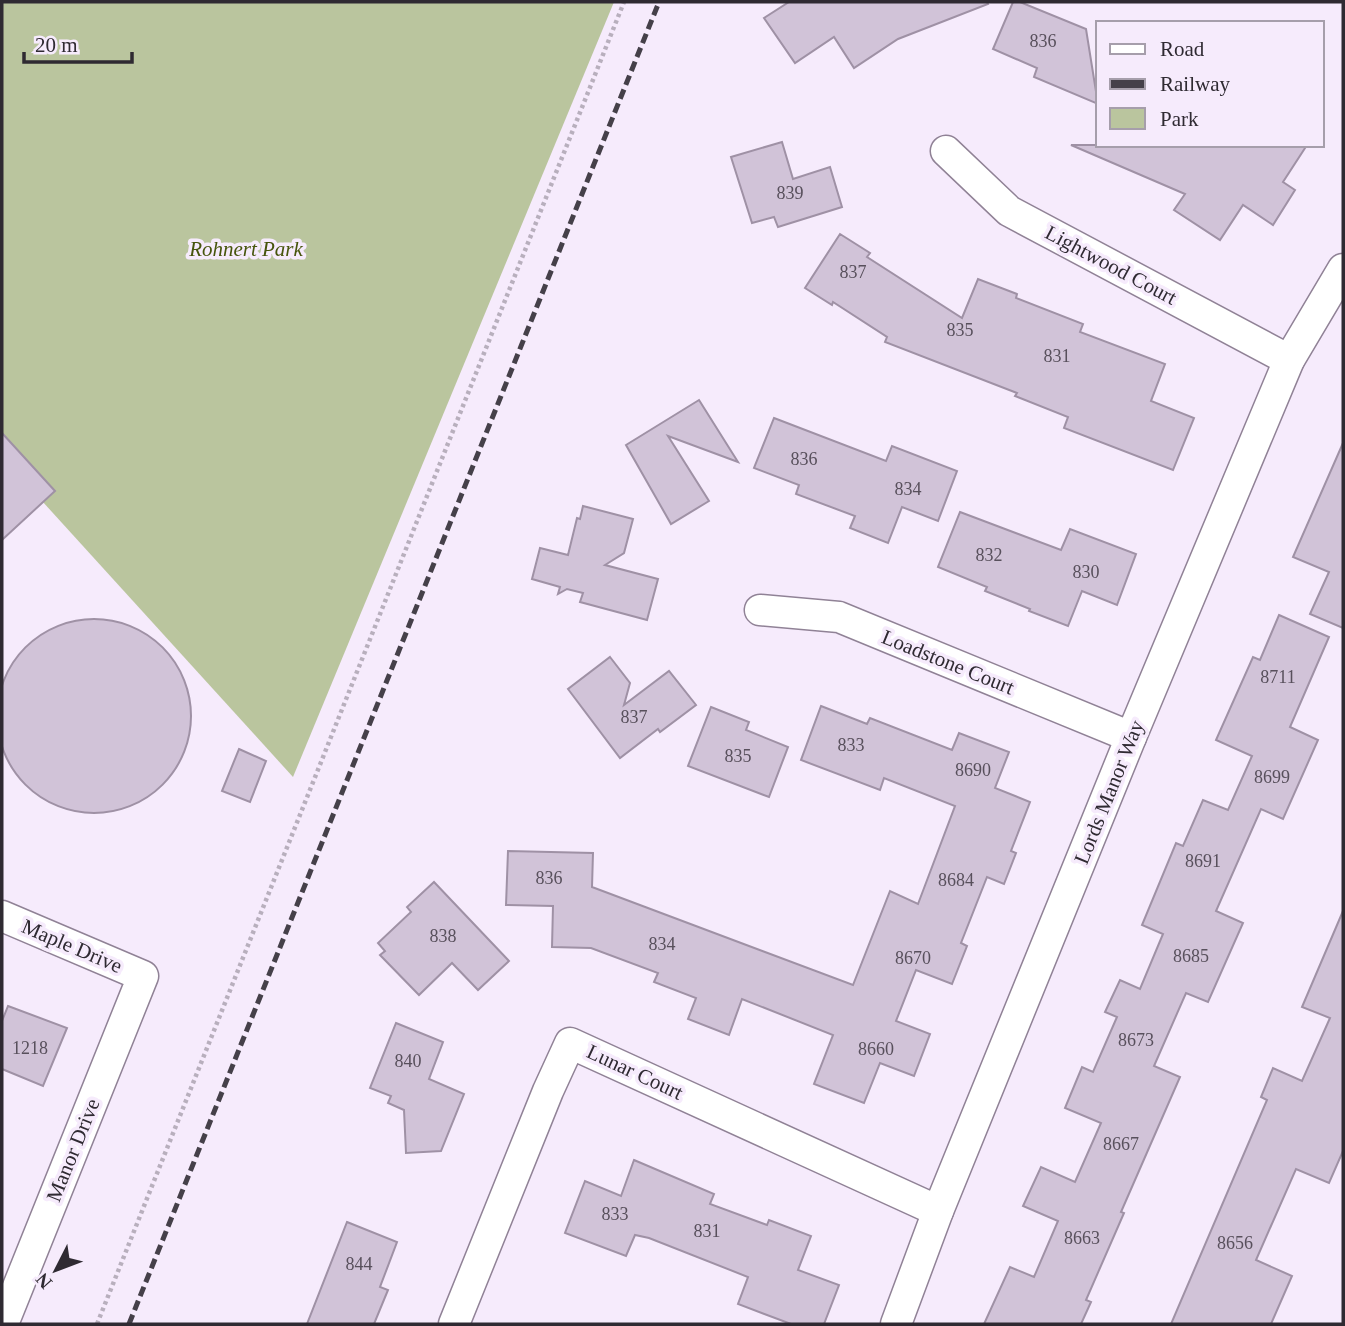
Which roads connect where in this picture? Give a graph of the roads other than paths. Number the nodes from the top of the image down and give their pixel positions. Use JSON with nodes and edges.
{"nodes":[{"id":1,"x":946,"y":151,"type":"dead end"},
{"id":2,"x":1343,"y":269,"type":"edge"},
{"id":3,"x":1289,"y":360,"type":"junction"},
{"id":4,"x":760,"y":610,"type":"dead end"},
{"id":5,"x":1131,"y":737,"type":"junction"},
{"id":6,"x":2,"y":916,"type":"edge"},
{"id":7,"x":143,"y":976,"type":"joint"},
{"id":8,"x":938,"y":1211,"type":"junction"},
{"id":9,"x":5,"y":1314,"type":"edge"},
{"id":10,"x":454,"y":1324,"type":"edge"},
{"id":11,"x":896,"y":1324,"type":"edge"}],
"edges":[{"from":1,"to":3,"type":"street","name":"Lightwood Court"},
{"from":2,"to":3,"type":"street","name":"Lords Manor Way"},
{"from":3,"to":5,"type":"street","name":"Lords Manor Way"},
{"from":4,"to":5,"type":"street","name":"Loadstone Court"},
{"from":5,"to":8,"type":"street","name":"Lords Manor Way"},
{"from":6,"to":7,"type":"street","name":"Maple Drive"},
{"from":7,"to":9,"type":"street","name":"Manor Drive"},
{"from":8,"to":10,"type":"street","name":"Lunar Court"},
{"from":8,"to":11,"type":"street","name":"Lords Manor Way"}]}
